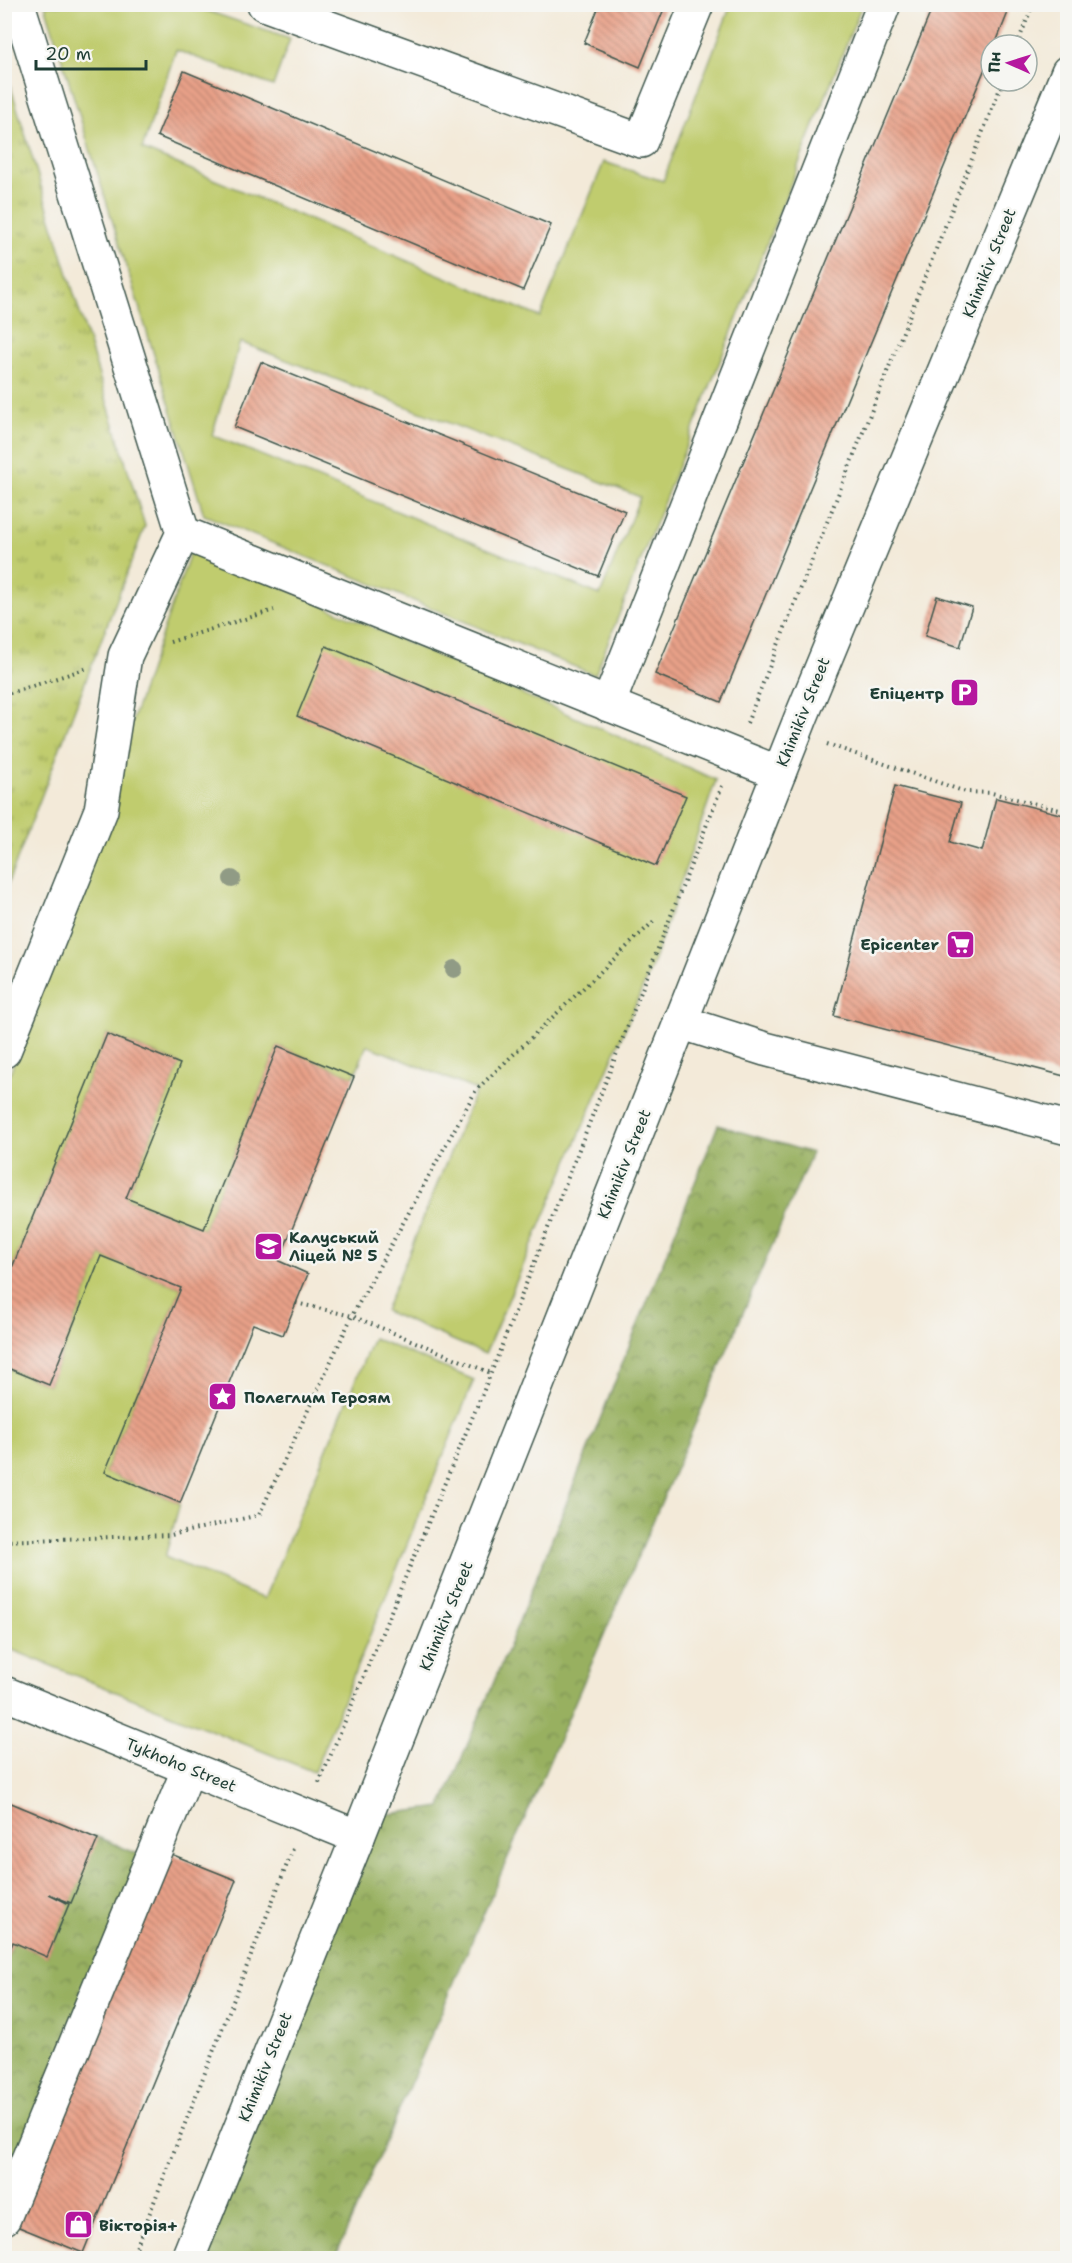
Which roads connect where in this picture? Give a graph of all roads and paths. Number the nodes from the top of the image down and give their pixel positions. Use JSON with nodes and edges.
{"nodes":[{"id":1,"x":18,"y":4,"type":"edge"},
{"id":2,"x":264,"y":4,"type":"edge"},
{"id":3,"x":696,"y":4,"type":"edge"},
{"id":4,"x":884,"y":4,"type":"edge"},
{"id":5,"x":1033,"y":4,"type":"edge"},
{"id":6,"x":1022,"y":33,"type":"edge"},
{"id":7,"x":1068,"y":72,"type":"edge"},
{"id":8,"x":998,"y":93,"type":"edge"},
{"id":9,"x":183,"y":533,"type":"junction"},
{"id":10,"x":608,"y":705,"type":"junction"},
{"id":11,"x":822,"y":754,"type":"dead end"},
{"id":12,"x":734,"y":756,"type":"junction"},
{"id":13,"x":778,"y":774,"type":"junction"},
{"id":14,"x":1068,"y":812,"type":"edge"},
{"id":15,"x":654,"y":921,"type":"dead end"},
{"id":16,"x":680,"y":1022,"type":"junction"},
{"id":17,"x":4,"y":1051,"type":"edge"},
{"id":18,"x":1068,"y":1128,"type":"edge"},
{"id":19,"x":296,"y":1303,"type":"dead end"},
{"id":20,"x":352,"y":1316,"type":"junction"},
{"id":21,"x":491,"y":1373,"type":"junction"},
{"id":22,"x":4,"y":1541,"type":"edge"},
{"id":23,"x":4,"y":1693,"type":"edge"},
{"id":24,"x":189,"y":1768,"type":"junction"},
{"id":25,"x":306,"y":1815,"type":"junction"},
{"id":26,"x":358,"y":1837,"type":"junction"},
{"id":27,"x":4,"y":2218,"type":"edge"},
{"id":28,"x":132,"y":2259,"type":"edge"},
{"id":29,"x":188,"y":2259,"type":"edge"}],
"edges":[{"from":1,"to":9,"type":"street"},
{"from":2,"to":3,"type":"street"},
{"from":4,"to":10,"type":"street"},
{"from":5,"to":6,"type":"path"},
{"from":7,"to":13,"type":"street","name":"Khimikiv Street"},
{"from":8,"to":12,"type":"path"},
{"from":9,"to":10,"type":"street"},
{"from":9,"to":17,"type":"street"},
{"from":10,"to":12,"type":"street"},
{"from":11,"to":14,"type":"path"},
{"from":12,"to":13,"type":"street"},
{"from":12,"to":21,"type":"path"},
{"from":13,"to":16,"type":"street","name":"Khimikiv Street"},
{"from":15,"to":20,"type":"path"},
{"from":16,"to":18,"type":"street"},
{"from":16,"to":26,"type":"street","name":"Khimikiv Street"},
{"from":19,"to":20,"type":"path"},
{"from":20,"to":21,"type":"path"},
{"from":20,"to":22,"type":"path"},
{"from":21,"to":25,"type":"path"},
{"from":23,"to":24,"type":"street","name":"Tykhoho Street"},
{"from":24,"to":25,"type":"street","name":"Tykhoho Street"},
{"from":24,"to":27,"type":"street"},
{"from":25,"to":26,"type":"street","name":"Tykhoho Street"},
{"from":25,"to":28,"type":"path"},
{"from":26,"to":29,"type":"street","name":"Khimikiv Street"}]}
